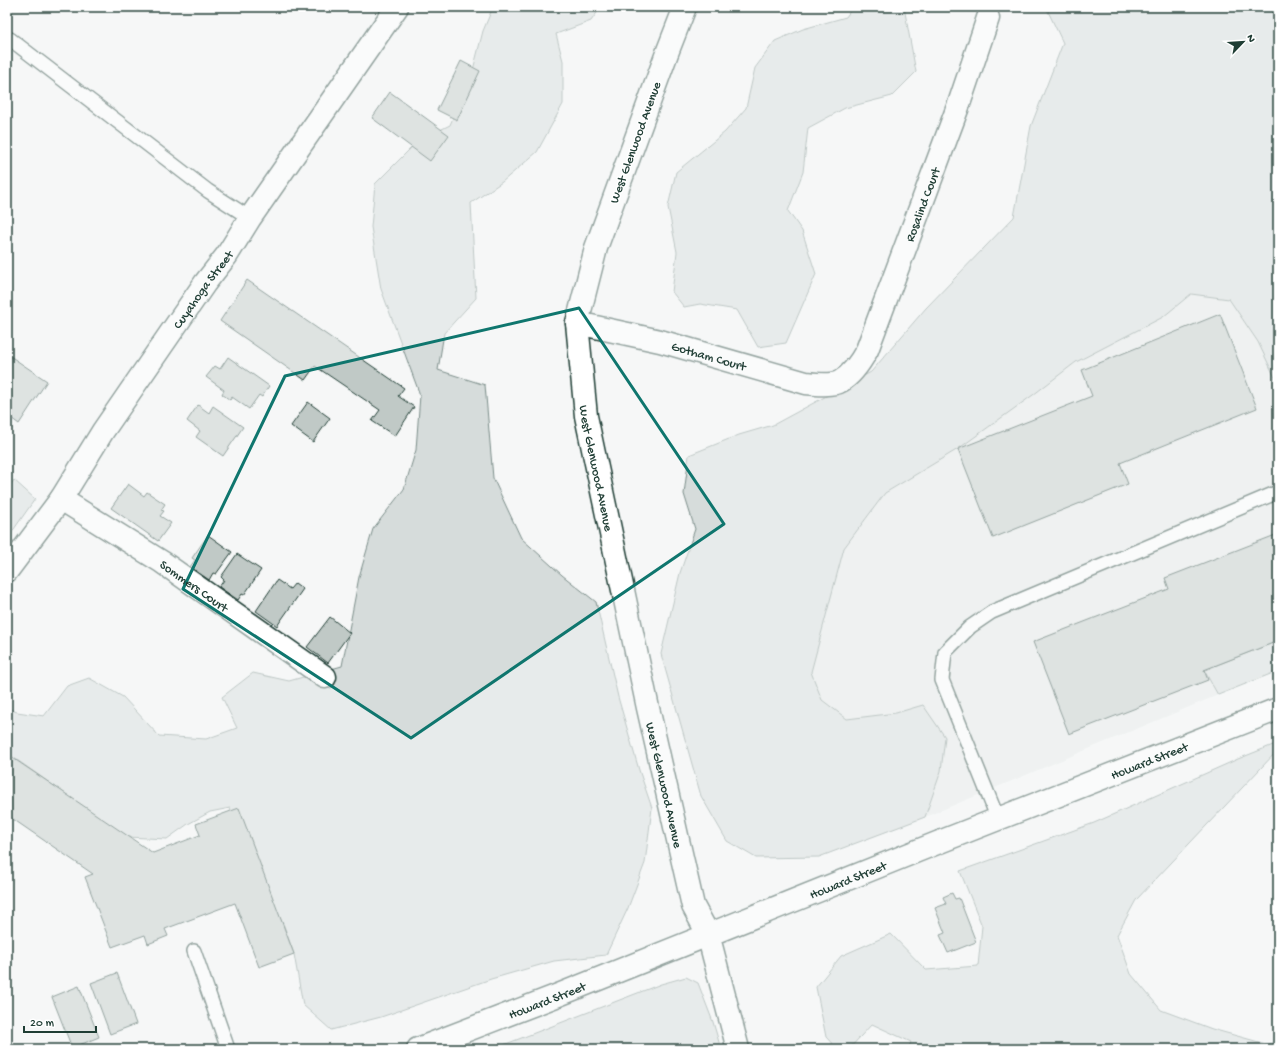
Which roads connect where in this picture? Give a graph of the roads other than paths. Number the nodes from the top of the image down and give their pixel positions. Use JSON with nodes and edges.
{"nodes":[{"id":1,"x":397,"y":7,"type":"edge"},
{"id":2,"x":685,"y":7,"type":"edge"},
{"id":3,"x":988,"y":18,"type":"dead end"},
{"id":4,"x":10,"y":39,"type":"dead end"},
{"id":5,"x":250,"y":218,"type":"junction"},
{"id":6,"x":577,"y":323,"type":"junction"},
{"id":7,"x":840,"y":382,"type":"joint"},
{"id":8,"x":1278,"y":492,"type":"edge"},
{"id":9,"x":61,"y":499,"type":"junction"},
{"id":10,"x":7,"y":572,"type":"edge"},
{"id":11,"x":325,"y":677,"type":"dead end"},
{"id":12,"x":1278,"y":709,"type":"edge"},
{"id":13,"x":998,"y":819,"type":"junction"},
{"id":14,"x":708,"y":934,"type":"junction"},
{"id":15,"x":194,"y":951,"type":"dead end"},
{"id":16,"x":432,"y":1046,"type":"edge"},
{"id":17,"x":228,"y":1049,"type":"edge"},
{"id":18,"x":738,"y":1049,"type":"edge"}],
"edges":[{"from":1,"to":5,"type":"street","name":"Cuyahoga Street"},
{"from":2,"to":6,"type":"street","name":"West Glenwood Avenue"},
{"from":3,"to":7,"type":"street","name":"Rosalind Court"},
{"from":4,"to":5,"type":"lane"},
{"from":5,"to":9,"type":"street","name":"Cuyahoga Street"},
{"from":6,"to":7,"type":"street","name":"Gotham Court"},
{"from":6,"to":14,"type":"street","name":"West Glenwood Avenue"},
{"from":8,"to":13,"type":"lane"},
{"from":9,"to":10,"type":"street","name":"Cuyahoga Street"},
{"from":9,"to":11,"type":"street","name":"Sommers Court"},
{"from":12,"to":13,"type":"street","name":"Howard Street"},
{"from":13,"to":14,"type":"street","name":"Howard Street"},
{"from":14,"to":16,"type":"street","name":"Howard Street"},
{"from":14,"to":18,"type":"street","name":"West Glenwood Avenue"},
{"from":15,"to":17,"type":"lane"}]}
